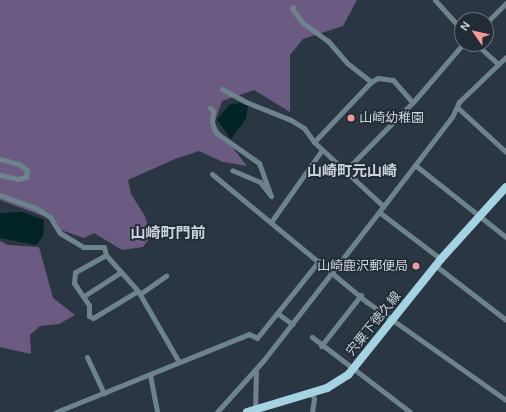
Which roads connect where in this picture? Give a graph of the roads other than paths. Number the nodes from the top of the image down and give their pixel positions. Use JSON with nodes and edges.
{"nodes":[{"id":1,"x":435,"y":0,"type":"edge"},
{"id":2,"x":506,"y":3,"type":"edge"},
{"id":3,"x":293,"y":7,"type":"dead end"},
{"id":4,"x":494,"y":15,"type":"edge"},
{"id":5,"x":454,"y":21,"type":"edge"},
{"id":6,"x":456,"y":52,"type":"edge"},
{"id":7,"x":485,"y":52,"type":"edge"},
{"id":8,"x":506,"y":57,"type":"edge"},
{"id":9,"x":498,"y":64,"type":"junction"},
{"id":10,"x":371,"y":82,"type":"junction"},
{"id":11,"x":222,"y":89,"type":"dead end"},
{"id":12,"x":412,"y":102,"type":"junction"},
{"id":13,"x":210,"y":108,"type":"dead end"},
{"id":14,"x":458,"y":108,"type":"junction"},
{"id":15,"x":314,"y":142,"type":"junction"},
{"id":16,"x":322,"y":150,"type":"junction"},
{"id":17,"x":506,"y":152,"type":"edge"},
{"id":18,"x":0,"y":159,"type":"edge"},
{"id":19,"x":415,"y":165,"type":"junction"},
{"id":20,"x":232,"y":170,"type":"dead end"},
{"id":21,"x":345,"y":171,"type":"junction"},
{"id":22,"x":212,"y":174,"type":"dead end"},
{"id":23,"x":0,"y":175,"type":"edge"},
{"id":24,"x":506,"y":187,"type":"edge"},
{"id":25,"x":0,"y":195,"type":"edge"},
{"id":26,"x":382,"y":206,"type":"junction"},
{"id":27,"x":379,"y":212,"type":"junction"},
{"id":28,"x":479,"y":216,"type":"junction"},
{"id":29,"x":271,"y":222,"type":"junction"},
{"id":30,"x":506,"y":238,"type":"edge"},
{"id":31,"x":106,"y":255,"type":"junction"},
{"id":32,"x":319,"y":261,"type":"junction"},
{"id":33,"x":438,"y":263,"type":"junction"},
{"id":34,"x":332,"y":271,"type":"junction"},
{"id":35,"x":121,"y":272,"type":"junction"},
{"id":36,"x":166,"y":276,"type":"dead end"},
{"id":37,"x":139,"y":292,"type":"junction"},
{"id":38,"x":361,"y":295,"type":"junction"},
{"id":39,"x":84,"y":296,"type":"junction"},
{"id":40,"x":276,"y":313,"type":"junction"},
{"id":41,"x":393,"y":319,"type":"junction"},
{"id":42,"x":506,"y":320,"type":"edge"},
{"id":43,"x":292,"y":324,"type":"junction"},
{"id":44,"x":312,"y":337,"type":"dead end"},
{"id":45,"x":321,"y":346,"type":"junction"},
{"id":46,"x":87,"y":356,"type":"dead end"},
{"id":47,"x":179,"y":362,"type":"junction"},
{"id":48,"x":256,"y":370,"type":"junction"},
{"id":49,"x":353,"y":370,"type":"junction"},
{"id":50,"x":150,"y":375,"type":"junction"},
{"id":51,"x":104,"y":393,"type":"junction"},
{"id":52,"x":312,"y":393,"type":"junction"},
{"id":53,"x":506,"y":400,"type":"edge"},
{"id":54,"x":255,"y":411,"type":"edge"},
{"id":55,"x":56,"y":412,"type":"edge"},
{"id":56,"x":157,"y":412,"type":"edge"},
{"id":57,"x":218,"y":412,"type":"edge"},
{"id":58,"x":247,"y":412,"type":"edge"},
{"id":59,"x":312,"y":412,"type":"edge"},
{"id":60,"x":410,"y":412,"type":"edge"}],
"edges":[{"from":1,"to":5,"type":"street"},
{"from":2,"to":4,"type":"street"},
{"from":3,"to":10,"type":"street"},
{"from":6,"to":12,"type":"street"},
{"from":7,"to":9,"type":"street"},
{"from":8,"to":9,"type":"street"},
{"from":9,"to":14,"type":"street"},
{"from":10,"to":12,"type":"street"},
{"from":10,"to":15,"type":"street"},
{"from":11,"to":15,"type":"street"},
{"from":12,"to":21,"type":"street"},
{"from":13,"to":20,"type":"street"},
{"from":14,"to":17,"type":"street"},
{"from":14,"to":19,"type":"street"},
{"from":15,"to":16,"type":"street"},
{"from":16,"to":21,"type":"street"},
{"from":16,"to":29,"type":"street"},
{"from":18,"to":23,"type":"street"},
{"from":19,"to":26,"type":"street"},
{"from":19,"to":28,"type":"street"},
{"from":21,"to":26,"type":"street"},
{"from":22,"to":29,"type":"street"},
{"from":24,"to":28,"type":"main road","name":"宍粟下徳久線"},
{"from":25,"to":31,"type":"street"},
{"from":26,"to":27,"type":"street"},
{"from":27,"to":33,"type":"street"},
{"from":27,"to":34,"type":"street"},
{"from":28,"to":30,"type":"street"},
{"from":28,"to":33,"type":"main road","name":"宍粟下徳久線"},
{"from":29,"to":32,"type":"street"},
{"from":31,"to":35,"type":"street"},
{"from":31,"to":39,"type":"street"},
{"from":32,"to":34,"type":"street"},
{"from":32,"to":40,"type":"street"},
{"from":33,"to":41,"type":"main road","name":"宍粟下徳久線"},
{"from":33,"to":42,"type":"street"},
{"from":34,"to":38,"type":"street"},
{"from":34,"to":43,"type":"street"},
{"from":35,"to":37,"type":"street"},
{"from":35,"to":39,"type":"street"},
{"from":36,"to":37,"type":"street"},
{"from":37,"to":39,"type":"street"},
{"from":37,"to":47,"type":"street"},
{"from":38,"to":41,"type":"street"},
{"from":38,"to":45,"type":"street"},
{"from":40,"to":43,"type":"street"},
{"from":40,"to":47,"type":"street"},
{"from":41,"to":49,"type":"main road","name":"宍粟下徳久線"},
{"from":41,"to":53,"type":"street"},
{"from":43,"to":48,"type":"street"},
{"from":44,"to":45,"type":"street"},
{"from":45,"to":49,"type":"street"},
{"from":46,"to":51,"type":"street"},
{"from":47,"to":50,"type":"street"},
{"from":48,"to":54,"type":"street"},
{"from":48,"to":57,"type":"street"},
{"from":49,"to":52,"type":"main road","name":"宍粟下徳久線"},
{"from":49,"to":60,"type":"street"},
{"from":50,"to":51,"type":"street"},
{"from":50,"to":56,"type":"street"},
{"from":51,"to":55,"type":"street"},
{"from":52,"to":54,"type":"main road","name":"宍粟下徳久線"},
{"from":52,"to":59,"type":"street"},
{"from":54,"to":58,"type":"main road","name":"宍粟下徳久線"}]}
